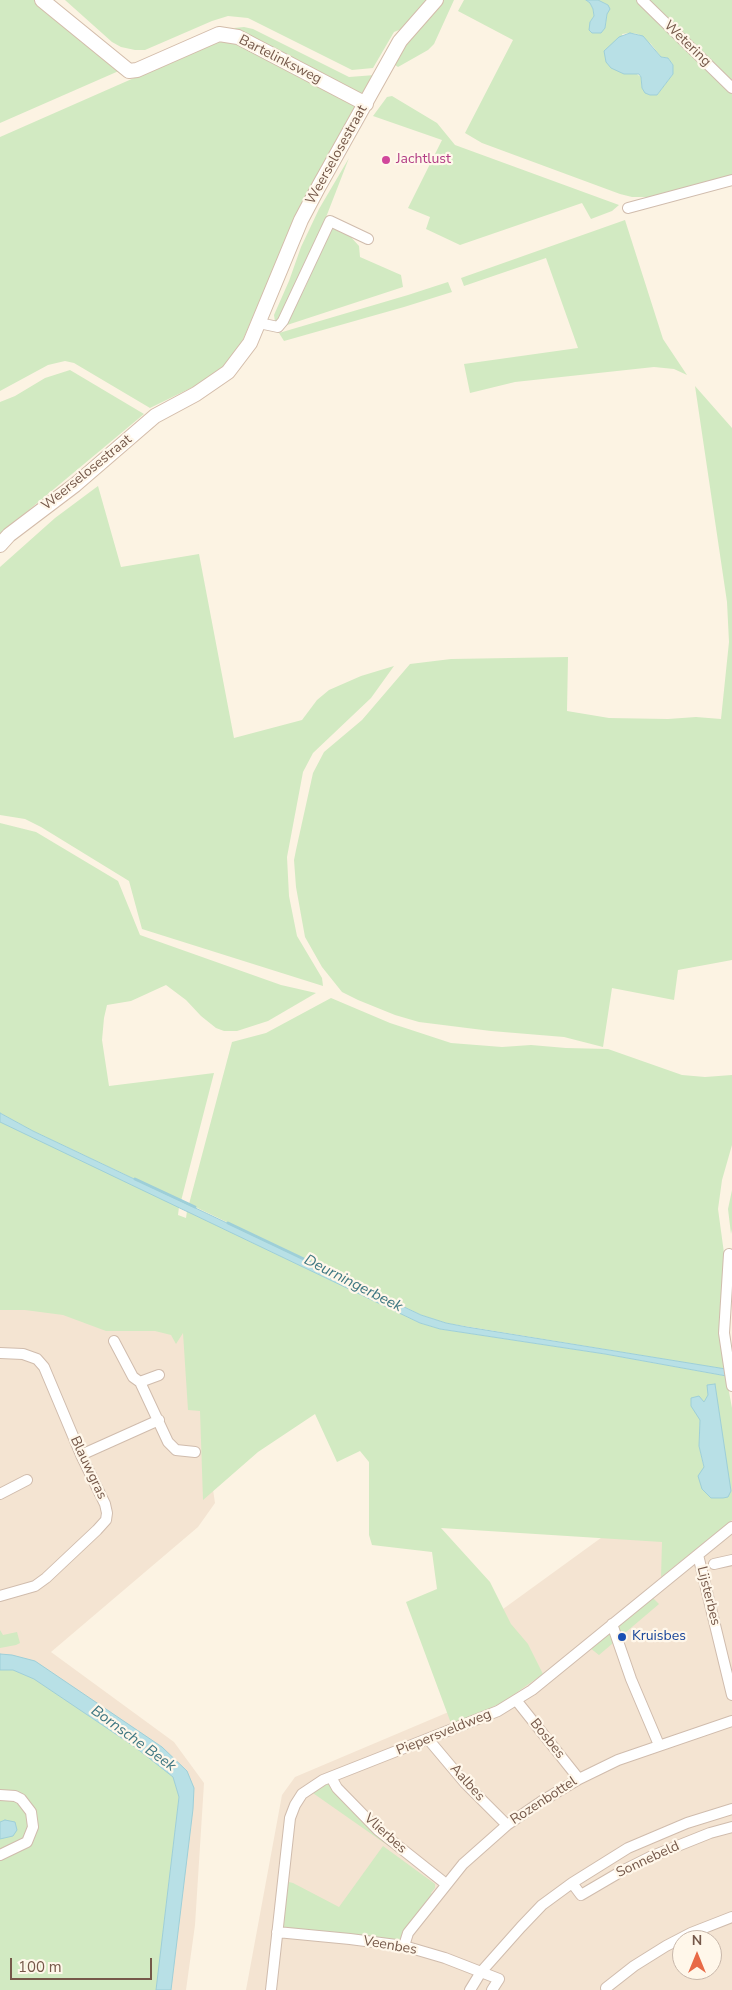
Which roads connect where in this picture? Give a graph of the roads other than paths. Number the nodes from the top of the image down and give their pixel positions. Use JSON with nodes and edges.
{"nodes":[{"id":1,"x":42,"y":0,"type":"edge"},
{"id":2,"x":436,"y":0,"type":"edge"},
{"id":3,"x":642,"y":0,"type":"edge"},
{"id":4,"x":732,"y":88,"type":"edge"},
{"id":5,"x":366,"y":104,"type":"junction"},
{"id":6,"x":732,"y":180,"type":"edge"},
{"id":7,"x":628,"y":208,"type":"dead end"},
{"id":8,"x":368,"y":239,"type":"dead end"},
{"id":9,"x":259,"y":323,"type":"junction"},
{"id":10,"x":0,"y":545,"type":"edge"},
{"id":11,"x":730,"y":1254,"type":"dead end"},
{"id":12,"x":114,"y":1341,"type":"dead end"},
{"id":13,"x":0,"y":1353,"type":"edge"},
{"id":14,"x":159,"y":1375,"type":"dead end"},
{"id":15,"x":140,"y":1382,"type":"junction"},
{"id":16,"x":732,"y":1384,"type":"edge"},
{"id":17,"x":158,"y":1420,"type":"junction"},
{"id":18,"x":194,"y":1452,"type":"dead end"},
{"id":19,"x":81,"y":1455,"type":"junction"},
{"id":20,"x":27,"y":1480,"type":"dead end"},
{"id":21,"x":0,"y":1494,"type":"edge"},
{"id":22,"x":732,"y":1527,"type":"edge"},
{"id":23,"x":698,"y":1555,"type":"junction"},
{"id":24,"x":732,"y":1560,"type":"edge"},
{"id":25,"x":714,"y":1564,"type":"dead end"},
{"id":26,"x":0,"y":1596,"type":"edge"},
{"id":27,"x":612,"y":1624,"type":"junction"},
{"id":28,"x":732,"y":1695,"type":"edge"},
{"id":29,"x":516,"y":1700,"type":"junction"},
{"id":30,"x":732,"y":1721,"type":"edge"},
{"id":31,"x":428,"y":1739,"type":"junction"},
{"id":32,"x":659,"y":1745,"type":"junction"},
{"id":33,"x":331,"y":1777,"type":"junction"},
{"id":34,"x":579,"y":1779,"type":"junction"},
{"id":35,"x":0,"y":1795,"type":"edge"},
{"id":36,"x":732,"y":1809,"type":"edge"},
{"id":37,"x":507,"y":1825,"type":"junction"},
{"id":38,"x":732,"y":1827,"type":"edge"},
{"id":39,"x":0,"y":1855,"type":"edge"},
{"id":40,"x":572,"y":1883,"type":"junction"},
{"id":41,"x":446,"y":1884,"type":"junction"},
{"id":42,"x":732,"y":1917,"type":"edge"},
{"id":43,"x":277,"y":1932,"type":"junction"},
{"id":44,"x":404,"y":1946,"type":"junction"},
{"id":45,"x":481,"y":1972,"type":"junction"},
{"id":46,"x":606,"y":1988,"type":"dead end"},
{"id":47,"x":271,"y":1990,"type":"edge"},
{"id":48,"x":470,"y":1990,"type":"edge"},
{"id":49,"x":492,"y":1990,"type":"edge"}],
"edges":[{"from":1,"to":5,"type":"street","name":"Bartelinksweg"},
{"from":2,"to":5,"type":"street","name":"Weerselosestraat"},
{"from":3,"to":4,"type":"street","name":"Wetering"},
{"from":5,"to":9,"type":"street","name":"Weerselosestraat"},
{"from":6,"to":7,"type":"street"},
{"from":8,"to":9,"type":"street","name":"Weerselosestraat"},
{"from":9,"to":10,"type":"street","name":"Weerselosestraat"},
{"from":11,"to":16,"type":"street"},
{"from":12,"to":15,"type":"street"},
{"from":13,"to":19,"type":"street","name":"Blauwgras"},
{"from":14,"to":15,"type":"street"},
{"from":15,"to":17,"type":"street"},
{"from":17,"to":18,"type":"street"},
{"from":17,"to":19,"type":"street"},
{"from":19,"to":26,"type":"street","name":"Blauwgras"},
{"from":20,"to":21,"type":"street"},
{"from":22,"to":23,"type":"street","name":"Piepersveldweg"},
{"from":23,"to":27,"type":"street","name":"Piepersveldweg"},
{"from":23,"to":28,"type":"street","name":"Lijsterbes"},
{"from":24,"to":25,"type":"street"},
{"from":27,"to":29,"type":"street","name":"Piepersveldweg"},
{"from":27,"to":32,"type":"street"},
{"from":29,"to":31,"type":"street","name":"Piepersveldweg"},
{"from":29,"to":34,"type":"street","name":"Bosbes"},
{"from":30,"to":32,"type":"street","name":"Rozenbottel"},
{"from":31,"to":33,"type":"street","name":"Piepersveldweg"},
{"from":31,"to":37,"type":"street","name":"Aalbes"},
{"from":32,"to":34,"type":"street","name":"Rozenbottel"},
{"from":33,"to":41,"type":"street","name":"Vlierbes"},
{"from":33,"to":43,"type":"street","name":"Piepersveldweg"},
{"from":34,"to":37,"type":"street","name":"Rozenbottel"},
{"from":35,"to":39,"type":"street"},
{"from":36,"to":40,"type":"street","name":"Sonnebeld"},
{"from":37,"to":41,"type":"street","name":"Rozenbottel"},
{"from":38,"to":40,"type":"street","name":"Sonnebeld"},
{"from":40,"to":45,"type":"street","name":"Sonnebeld"},
{"from":41,"to":44,"type":"street","name":"Rozenbottel"},
{"from":42,"to":46,"type":"street"},
{"from":43,"to":44,"type":"street","name":"Veenbes"},
{"from":43,"to":47,"type":"street","name":"Piepersveldweg"},
{"from":44,"to":45,"type":"street","name":"Veenbes"},
{"from":45,"to":48,"type":"street","name":"Sonnebeld"},
{"from":45,"to":49,"type":"street","name":"Veenbes"}]}
